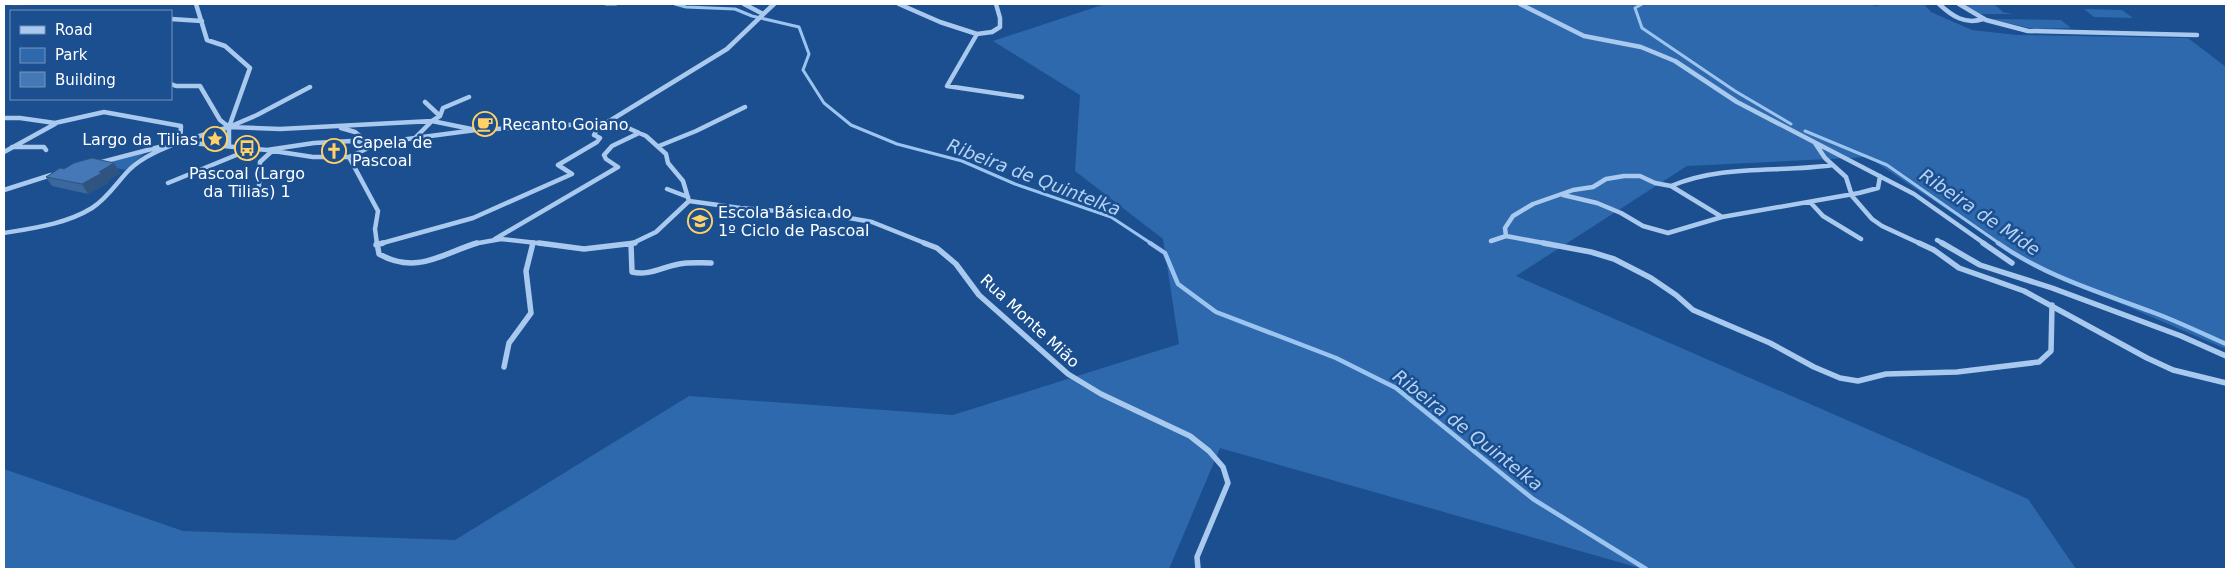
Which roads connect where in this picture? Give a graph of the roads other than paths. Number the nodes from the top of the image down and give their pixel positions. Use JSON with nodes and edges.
{"nodes":[{"id":1,"x":196,"y":4,"type":"edge"},
{"id":2,"x":744,"y":4,"type":"edge"},
{"id":3,"x":774,"y":4,"type":"edge"},
{"id":4,"x":899,"y":4,"type":"edge"},
{"id":5,"x":996,"y":4,"type":"edge"},
{"id":6,"x":1520,"y":4,"type":"edge"},
{"id":7,"x":1940,"y":4,"type":"edge"},
{"id":8,"x":1959,"y":4,"type":"edge"},
{"id":9,"x":763,"y":14,"type":"junction"},
{"id":10,"x":1983,"y":19,"type":"junction"},
{"id":11,"x":172,"y":20,"type":"edge"},
{"id":12,"x":202,"y":21,"type":"junction"},
{"id":13,"x":977,"y":34,"type":"junction"},
{"id":14,"x":2197,"y":35,"type":"dead end"},
{"id":15,"x":172,"y":84,"type":"edge"},
{"id":16,"x":310,"y":87,"type":"dead end"},
{"id":17,"x":469,"y":97,"type":"dead end"},
{"id":18,"x":1022,"y":97,"type":"dead end"},
{"id":19,"x":425,"y":102,"type":"dead end"},
{"id":20,"x":746,"y":107,"type":"dead end"},
{"id":21,"x":440,"y":116,"type":"junction"},
{"id":22,"x":4,"y":118,"type":"edge"},
{"id":23,"x":432,"y":121,"type":"junction"},
{"id":24,"x":604,"y":123,"type":"junction"},
{"id":25,"x":55,"y":124,"type":"junction"},
{"id":26,"x":229,"y":127,"type":"junction"},
{"id":27,"x":338,"y":127,"type":"junction"},
{"id":28,"x":476,"y":130,"type":"junction"},
{"id":29,"x":639,"y":133,"type":"junction"},
{"id":30,"x":415,"y":138,"type":"junction"},
{"id":31,"x":366,"y":141,"type":"junction"},
{"id":32,"x":180,"y":142,"type":"junction"},
{"id":33,"x":1814,"y":142,"type":"junction"},
{"id":34,"x":314,"y":143,"type":"junction"},
{"id":35,"x":379,"y":143,"type":"junction"},
{"id":36,"x":229,"y":146,"type":"junction"},
{"id":37,"x":659,"y":146,"type":"junction"},
{"id":38,"x":12,"y":147,"type":"junction"},
{"id":39,"x":251,"y":148,"type":"junction"},
{"id":40,"x":46,"y":150,"type":"dead end"},
{"id":41,"x":269,"y":150,"type":"junction"},
{"id":42,"x":4,"y":152,"type":"edge"},
{"id":43,"x":303,"y":156,"type":"junction"},
{"id":44,"x":349,"y":157,"type":"junction"},
{"id":45,"x":94,"y":164,"type":"edge"},
{"id":46,"x":1833,"y":165,"type":"junction"},
{"id":47,"x":56,"y":174,"type":"edge"},
{"id":48,"x":1880,"y":176,"type":"junction"},
{"id":49,"x":168,"y":183,"type":"dead end"},
{"id":50,"x":259,"y":186,"type":"dead end"},
{"id":51,"x":1671,"y":186,"type":"junction"},
{"id":52,"x":667,"y":189,"type":"dead end"},
{"id":53,"x":4,"y":190,"type":"edge"},
{"id":54,"x":1559,"y":195,"type":"junction"},
{"id":55,"x":1852,"y":196,"type":"junction"},
{"id":56,"x":689,"y":199,"type":"junction"},
{"id":57,"x":1810,"y":202,"type":"junction"},
{"id":58,"x":1722,"y":217,"type":"junction"},
{"id":59,"x":4,"y":233,"type":"edge"},
{"id":60,"x":1506,"y":236,"type":"junction"},
{"id":61,"x":1861,"y":239,"type":"dead end"},
{"id":62,"x":492,"y":240,"type":"junction"},
{"id":63,"x":1936,"y":240,"type":"dead end"},
{"id":64,"x":1491,"y":241,"type":"dead end"},
{"id":65,"x":533,"y":242,"type":"junction"},
{"id":66,"x":631,"y":244,"type":"junction"},
{"id":67,"x":376,"y":245,"type":"junction"},
{"id":68,"x":710,"y":263,"type":"dead end"},
{"id":69,"x":2012,"y":264,"type":"dead end"},
{"id":70,"x":2052,"y":305,"type":"junction"},
{"id":71,"x":2226,"y":356,"type":"edge"},
{"id":72,"x":504,"y":367,"type":"dead end"},
{"id":73,"x":2226,"y":383,"type":"edge"},
{"id":74,"x":1198,"y":569,"type":"edge"}],
"edges":[{"from":1,"to":12,"type":"street"},
{"from":2,"to":9,"type":"street"},
{"from":3,"to":9,"type":"street"},
{"from":4,"to":13,"type":"street"},
{"from":5,"to":13,"type":"street"},
{"from":6,"to":33,"type":"street"},
{"from":7,"to":10,"type":"street"},
{"from":8,"to":10,"type":"street"},
{"from":9,"to":24,"type":"street"},
{"from":10,"to":14,"type":"street"},
{"from":11,"to":12,"type":"street"},
{"from":12,"to":26,"type":"street"},
{"from":13,"to":18,"type":"street"},
{"from":15,"to":26,"type":"street"},
{"from":16,"to":26,"type":"street"},
{"from":17,"to":21,"type":"street"},
{"from":19,"to":21,"type":"street"},
{"from":20,"to":37,"type":"street"},
{"from":21,"to":23,"type":"street"},
{"from":22,"to":25,"type":"street"},
{"from":23,"to":27,"type":"street"},
{"from":23,"to":28,"type":"street"},
{"from":23,"to":30,"type":"street"},
{"from":24,"to":28,"type":"street"},
{"from":24,"to":29,"type":"street"},
{"from":24,"to":67,"type":"street"},
{"from":25,"to":32,"type":"street"},
{"from":25,"to":38,"type":"street"},
{"from":26,"to":27,"type":"street"},
{"from":26,"to":32,"type":"street"},
{"from":26,"to":36,"type":"street"},
{"from":27,"to":31,"type":"street"},
{"from":28,"to":30,"type":"street"},
{"from":29,"to":37,"type":"street"},
{"from":29,"to":62,"type":"street"},
{"from":30,"to":35,"type":"street"},
{"from":31,"to":34,"type":"street"},
{"from":31,"to":35,"type":"street"},
{"from":32,"to":36,"type":"street"},
{"from":32,"to":45,"type":"street"},
{"from":32,"to":59,"type":"street"},
{"from":33,"to":46,"type":"street"},
{"from":33,"to":48,"type":"street"},
{"from":34,"to":41,"type":"street"},
{"from":34,"to":43,"type":"street"},
{"from":35,"to":44,"type":"street"},
{"from":36,"to":39,"type":"street"},
{"from":37,"to":56,"type":"street"},
{"from":38,"to":40,"type":"street"},
{"from":38,"to":42,"type":"street"},
{"from":39,"to":41,"type":"street"},
{"from":39,"to":49,"type":"street"},
{"from":41,"to":43,"type":"street"},
{"from":41,"to":50,"type":"street"},
{"from":43,"to":44,"type":"street"},
{"from":44,"to":67,"type":"street"},
{"from":46,"to":51,"type":"street"},
{"from":46,"to":55,"type":"street"},
{"from":47,"to":53,"type":"street"},
{"from":48,"to":55,"type":"street"},
{"from":48,"to":69,"type":"street"},
{"from":51,"to":54,"type":"street"},
{"from":51,"to":58,"type":"street"},
{"from":52,"to":56,"type":"street","name":"Rua Monte Mião"},
{"from":54,"to":58,"type":"street"},
{"from":54,"to":60,"type":"street"},
{"from":55,"to":57,"type":"street"},
{"from":55,"to":70,"type":"street"},
{"from":56,"to":66,"type":"street"},
{"from":56,"to":74,"type":"street","name":"Rua Monte Mião"},
{"from":57,"to":58,"type":"street"},
{"from":57,"to":61,"type":"street"},
{"from":60,"to":64,"type":"street"},
{"from":60,"to":70,"type":"street"},
{"from":62,"to":65,"type":"street"},
{"from":62,"to":67,"type":"street"},
{"from":63,"to":71,"type":"street"},
{"from":65,"to":66,"type":"street"},
{"from":65,"to":72,"type":"street"},
{"from":66,"to":68,"type":"street"},
{"from":70,"to":73,"type":"street"}]}
